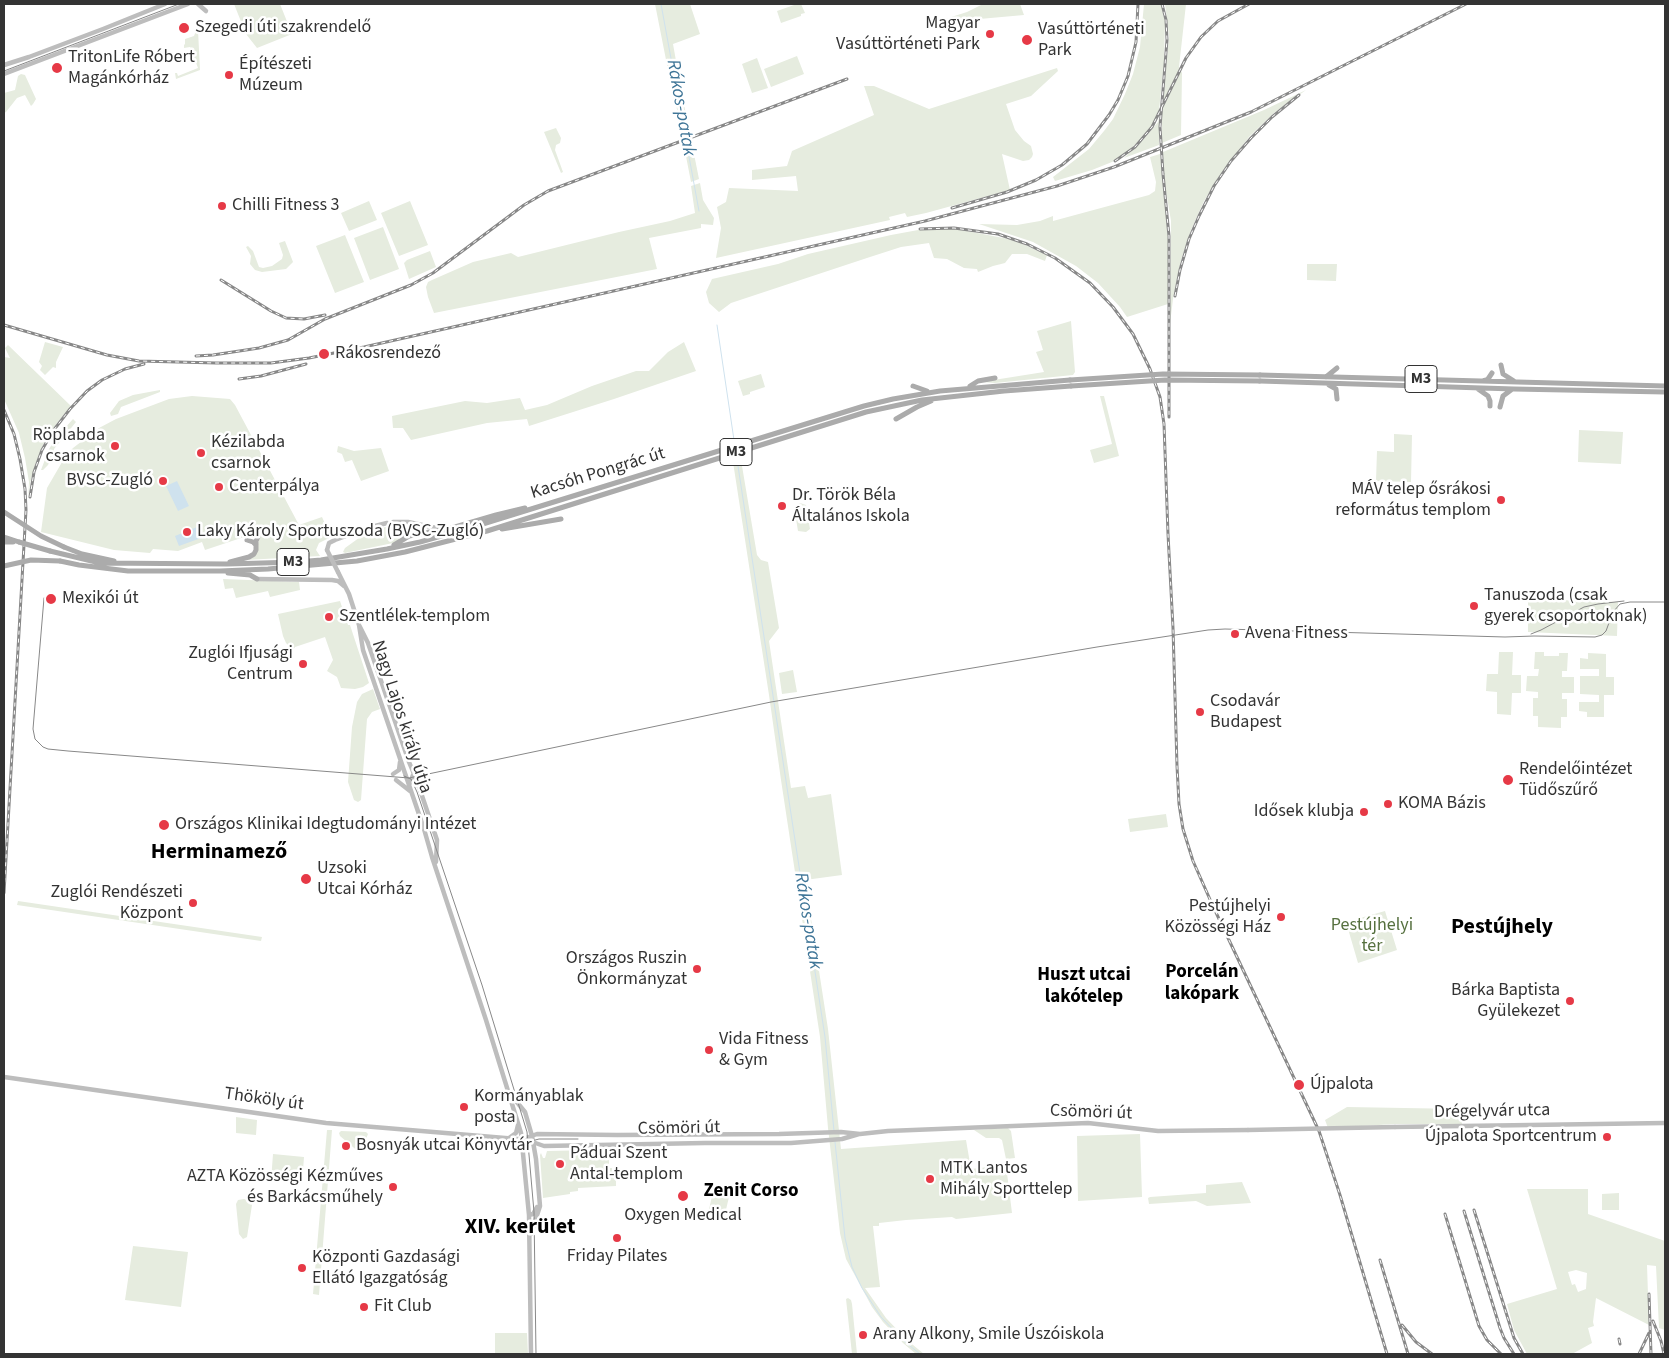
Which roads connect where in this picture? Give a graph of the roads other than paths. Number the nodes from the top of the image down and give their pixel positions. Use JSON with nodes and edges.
{"nodes":[{"id":1,"x":165,"y":4,"type":"edge"},
{"id":2,"x":188,"y":4,"type":"edge"},
{"id":3,"x":198,"y":4,"type":"edge"},
{"id":4,"x":207,"y":4,"type":"edge"},
{"id":5,"x":4,"y":65,"type":"edge"},
{"id":6,"x":4,"y":74,"type":"edge"},
{"id":7,"x":1501,"y":365,"type":"dead end"},
{"id":8,"x":1337,"y":368,"type":"dead end"},
{"id":9,"x":1492,"y":374,"type":"dead end"},
{"id":10,"x":1326,"y":377,"type":"junction"},
{"id":11,"x":995,"y":378,"type":"dead end"},
{"id":12,"x":1260,"y":378,"type":"junction"},
{"id":13,"x":1321,"y":382,"type":"junction"},
{"id":14,"x":1482,"y":382,"type":"junction"},
{"id":15,"x":1517,"y":382,"type":"junction"},
{"id":16,"x":1070,"y":383,"type":"junction"},
{"id":17,"x":913,"y":386,"type":"dead end"},
{"id":18,"x":1665,"y":386,"type":"edge"},
{"id":19,"x":967,"y":388,"type":"junction"},
{"id":20,"x":1478,"y":388,"type":"junction"},
{"id":21,"x":1514,"y":390,"type":"junction"},
{"id":22,"x":930,"y":392,"type":"junction"},
{"id":23,"x":1665,"y":392,"type":"edge"},
{"id":24,"x":939,"y":398,"type":"junction"},
{"id":25,"x":1336,"y":399,"type":"dead end"},
{"id":26,"x":1490,"y":406,"type":"dead end"},
{"id":27,"x":1500,"y":407,"type":"dead end"},
{"id":28,"x":896,"y":419,"type":"dead end"},
{"id":29,"x":535,"y":508,"type":"junction"},
{"id":30,"x":4,"y":512,"type":"edge"},
{"id":31,"x":560,"y":518,"type":"dead end"},
{"id":32,"x":389,"y":523,"type":"junction"},
{"id":33,"x":441,"y":529,"type":"junction"},
{"id":34,"x":487,"y":531,"type":"junction"},
{"id":35,"x":258,"y":537,"type":"dead end"},
{"id":36,"x":403,"y":539,"type":"junction"},
{"id":37,"x":7,"y":540,"type":"edge"},
{"id":38,"x":246,"y":540,"type":"dead end"},
{"id":39,"x":256,"y":545,"type":"junction"},
{"id":40,"x":387,"y":549,"type":"junction"},
{"id":41,"x":98,"y":563,"type":"junction"},
{"id":42,"x":130,"y":564,"type":"junction"},
{"id":43,"x":227,"y":564,"type":"junction"},
{"id":44,"x":4,"y":566,"type":"edge"},
{"id":45,"x":142,"y":570,"type":"junction"},
{"id":46,"x":220,"y":571,"type":"junction"},
{"id":47,"x":339,"y":573,"type":"junction"},
{"id":48,"x":258,"y":579,"type":"joint"},
{"id":49,"x":324,"y":579,"type":"junction"},
{"id":50,"x":348,"y":592,"type":"junction"},
{"id":51,"x":359,"y":625,"type":"junction"},
{"id":52,"x":399,"y":756,"type":"junction"},
{"id":53,"x":420,"y":772,"type":"dead end"},
{"id":54,"x":393,"y":774,"type":"dead end"},
{"id":55,"x":406,"y":774,"type":"junction"},
{"id":56,"x":413,"y":776,"type":"junction"},
{"id":57,"x":426,"y":776,"type":"dead end"},
{"id":58,"x":396,"y":780,"type":"dead end"},
{"id":59,"x":410,"y":787,"type":"junction"},
{"id":60,"x":419,"y":788,"type":"junction"},
{"id":61,"x":412,"y":793,"type":"junction"},
{"id":62,"x":422,"y":796,"type":"junction"},
{"id":63,"x":424,"y":828,"type":"junction"},
{"id":64,"x":436,"y":838,"type":"junction"},
{"id":65,"x":438,"y":873,"type":"junction"},
{"id":66,"x":4,"y":1077,"type":"edge"},
{"id":67,"x":509,"y":1094,"type":"junction"},
{"id":68,"x":518,"y":1124,"type":"junction"},
{"id":69,"x":1665,"y":1124,"type":"edge"},
{"id":70,"x":1320,"y":1129,"type":"joint"},
{"id":71,"x":789,"y":1133,"type":"junction"},
{"id":72,"x":781,"y":1134,"type":"junction"},
{"id":73,"x":860,"y":1134,"type":"junction"},
{"id":74,"x":532,"y":1136,"type":"junction"},
{"id":75,"x":509,"y":1138,"type":"junction"},
{"id":76,"x":522,"y":1139,"type":"junction"},
{"id":77,"x":619,"y":1139,"type":"junction"},
{"id":78,"x":784,"y":1142,"type":"junction"},
{"id":79,"x":533,"y":1143,"type":"junction"},
{"id":80,"x":608,"y":1145,"type":"junction"},
{"id":81,"x":544,"y":1146,"type":"junction"},
{"id":82,"x":536,"y":1160,"type":"junction"},
{"id":83,"x":539,"y":1199,"type":"junction"},
{"id":84,"x":529,"y":1205,"type":"junction"},
{"id":85,"x":537,"y":1207,"type":"junction"},
{"id":86,"x":529,"y":1215,"type":"junction"},
{"id":87,"x":530,"y":1238,"type":"junction"},
{"id":88,"x":531,"y":1354,"type":"edge"}],
"edges":[{"from":1,"to":5,"type":"main road"},
{"from":2,"to":6,"type":"main road"},
{"from":3,"to":4,"type":"main road"},
{"from":7,"to":15,"type":"main road"},
{"from":8,"to":10,"type":"main road"},
{"from":9,"to":14,"type":"main road"},
{"from":10,"to":12,"type":"main road","number":"M3"},
{"from":10,"to":14,"type":"main road","number":"M3"},
{"from":11,"to":19,"type":"main road"},
{"from":12,"to":13,"type":"main road","number":"M3"},
{"from":12,"to":16,"type":"main road","number":"M3","bridge":true},
{"from":13,"to":20,"type":"main road","number":"M3"},
{"from":13,"to":25,"type":"main road"},
{"from":14,"to":15,"type":"main road","number":"M3"},
{"from":15,"to":18,"type":"main road","number":"M3"},
{"from":16,"to":19,"type":"main road","name":"Kacsóh Pongrác út","number":"M3"},
{"from":16,"to":24,"type":"main road","name":"Kacsóh Pongrác út","number":"M3"},
{"from":17,"to":22,"type":"main road"},
{"from":19,"to":22,"type":"main road","name":"Kacsóh Pongrác út","number":"M3"},
{"from":20,"to":21,"type":"main road","number":"M3"},
{"from":20,"to":26,"type":"main road"},
{"from":21,"to":23,"type":"main road","number":"M3"},
{"from":21,"to":27,"type":"main road"},
{"from":22,"to":29,"type":"main road","name":"Kacsóh Pongrác út","number":"M3"},
{"from":24,"to":28,"type":"main road"},
{"from":24,"to":34,"type":"main road","name":"Kacsóh Pongrác út","number":"M3"},
{"from":29,"to":33,"type":"main road"},
{"from":29,"to":40,"type":"main road","name":"Kacsóh Pongrác út","number":"M3"},
{"from":30,"to":42,"type":"main road","bridge":true},
{"from":31,"to":34,"type":"main road"},
{"from":32,"to":33,"type":"main road"},
{"from":32,"to":36,"type":"main road"},
{"from":32,"to":47,"type":"main road","name":"Nagy Lajos király útja","bridge":true},
{"from":33,"to":36,"type":"main road"},
{"from":34,"to":46,"type":"main road","name":"Kacsóh Pongrác út","number":"M3"},
{"from":35,"to":39,"type":"main road"},
{"from":36,"to":40,"type":"main road"},
{"from":37,"to":41,"type":"main road","bridge":true},
{"from":38,"to":39,"type":"main road"},
{"from":39,"to":43,"type":"main road"},
{"from":40,"to":43,"type":"main road","name":"Kacsóh Pongrác út","number":"M3"},
{"from":41,"to":42,"type":"main road"},
{"from":41,"to":45,"type":"main road"},
{"from":42,"to":43,"type":"main road","name":"Kacsóh Pongrác út","number":"M3"},
{"from":44,"to":45,"type":"main road","bridge":true},
{"from":45,"to":46,"type":"main road","name":"Kacsóh Pongrác út","number":"M3"},
{"from":46,"to":48,"type":"main road"},
{"from":47,"to":49,"type":"main road"},
{"from":47,"to":50,"type":"main road","name":"Nagy Lajos király útja"},
{"from":48,"to":49,"type":"main road"},
{"from":49,"to":50,"type":"main road"},
{"from":50,"to":51,"type":"main road","name":"Nagy Lajos király útja"},
{"from":51,"to":52,"type":"main road","name":"Nagy Lajos király útja"},
{"from":51,"to":56,"type":"main road","name":"Nagy Lajos király útja"},
{"from":52,"to":54,"type":"main road"},
{"from":52,"to":55,"type":"main road","name":"Nagy Lajos király útja"},
{"from":53,"to":56,"type":"main road"},
{"from":55,"to":56,"type":"main road"},
{"from":55,"to":59,"type":"main road","name":"Nagy Lajos király útja"},
{"from":56,"to":59,"type":"main road"},
{"from":56,"to":60,"type":"main road","name":"Nagy Lajos király útja"},
{"from":56,"to":62,"type":"main road"},
{"from":57,"to":60,"type":"main road"},
{"from":58,"to":61,"type":"main road"},
{"from":59,"to":61,"type":"main road","name":"Nagy Lajos király útja"},
{"from":60,"to":62,"type":"main road","name":"Nagy Lajos király útja"},
{"from":61,"to":63,"type":"main road","name":"Nagy Lajos király útja"},
{"from":62,"to":64,"type":"main road","name":"Nagy Lajos király útja"},
{"from":63,"to":64,"type":"main road"},
{"from":63,"to":65,"type":"main road","name":"Nagy Lajos király útja"},
{"from":64,"to":65,"type":"main road","name":"Nagy Lajos király útja"},
{"from":65,"to":67,"type":"main road","name":"Nagy Lajos király útja"},
{"from":66,"to":75,"type":"main road","name":"Thököly út"},
{"from":67,"to":68,"type":"main road","name":"Nagy Lajos király útja"},
{"from":67,"to":74,"type":"main road","name":"Nagy Lajos király útja"},
{"from":68,"to":75,"type":"main road"},
{"from":68,"to":76,"type":"main road","name":"Nagy Lajos király útja"},
{"from":69,"to":70,"type":"main road","name":"Drégelyvár utca","bridge":true},
{"from":70,"to":73,"type":"main road","name":"Csömöri út","bridge":true},
{"from":71,"to":72,"type":"main road","name":"Csömöri út"},
{"from":71,"to":73,"type":"main road","name":"Csömöri út"},
{"from":71,"to":78,"type":"main road"},
{"from":72,"to":77,"type":"main road","name":"Csömöri út"},
{"from":72,"to":78,"type":"main road"},
{"from":73,"to":78,"type":"main road","name":"Csömöri út"},
{"from":74,"to":76,"type":"main road"},
{"from":74,"to":77,"type":"main road"},
{"from":74,"to":79,"type":"main road","name":"Nagy Lajos király útja"},
{"from":75,"to":76,"type":"main road","name":"Thököly út"},
{"from":76,"to":79,"type":"main road"},
{"from":76,"to":84,"type":"main road","name":"Nagy Lajos király útja"},
{"from":77,"to":78,"type":"main road","name":"Csömöri út"},
{"from":77,"to":80,"type":"main road"},
{"from":77,"to":80,"type":"main road"},
{"from":79,"to":81,"type":"main road"},
{"from":79,"to":82,"type":"main road","name":"Nagy Lajos király útja"},
{"from":80,"to":81,"type":"main road"},
{"from":81,"to":82,"type":"main road"},
{"from":82,"to":83,"type":"main road","name":"Nagy Lajos király útja"},
{"from":83,"to":85,"type":"main road"},
{"from":83,"to":87,"type":"main road","name":"Nagy Lajos király útja"},
{"from":84,"to":85,"type":"main road"},
{"from":84,"to":86,"type":"main road","name":"Nagy Lajos király útja"},
{"from":85,"to":86,"type":"main road"},
{"from":86,"to":87,"type":"main road","name":"Nagy Lajos király útja"},
{"from":87,"to":88,"type":"main road","name":"Nagy Lajos király útja"}]}
